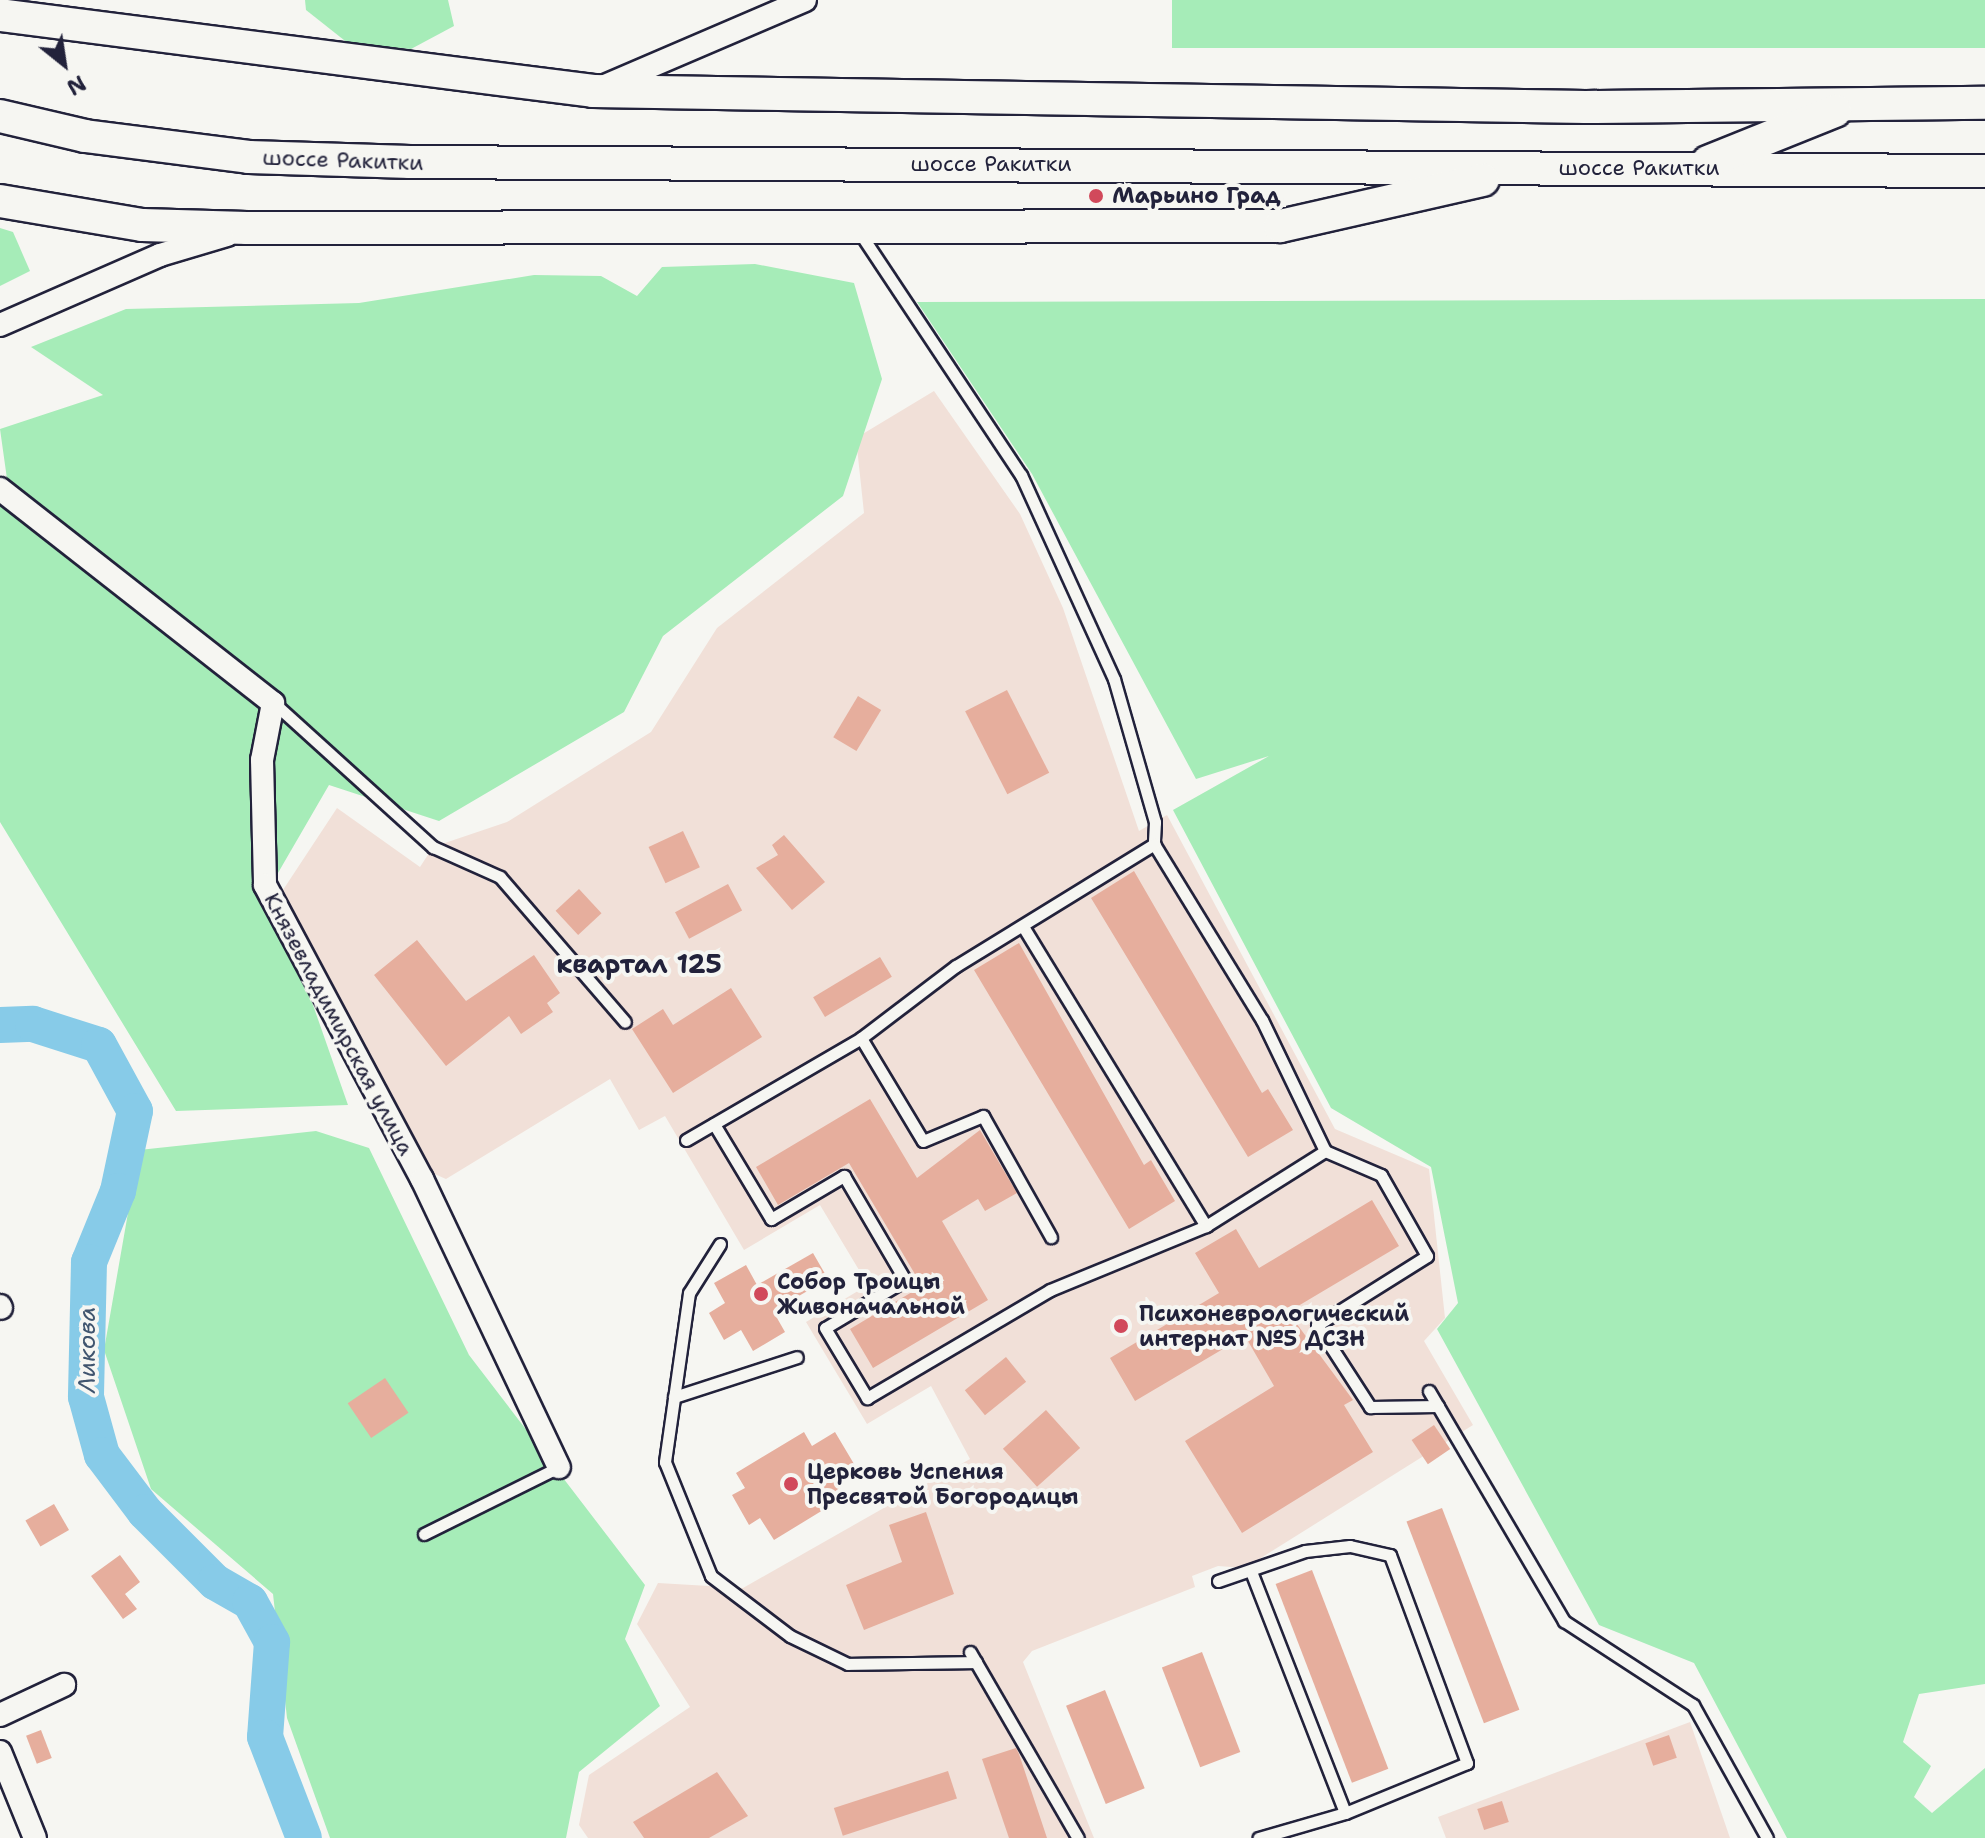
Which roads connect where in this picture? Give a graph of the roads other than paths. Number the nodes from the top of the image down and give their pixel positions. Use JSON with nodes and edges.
{"nodes":[{"id":1,"x":805,"y":0,"type":"edge"},
{"id":2,"x":0,"y":15,"type":"edge"},
{"id":3,"x":593,"y":91,"type":"junction"},
{"id":4,"x":1853,"y":103,"type":"junction"},
{"id":5,"x":1985,"y":103,"type":"edge"},
{"id":6,"x":0,"y":116,"type":"edge"},
{"id":7,"x":1537,"y":167,"type":"junction"},
{"id":8,"x":1691,"y":168,"type":"junction"},
{"id":9,"x":1985,"y":171,"type":"edge"},
{"id":10,"x":0,"y":201,"type":"edge"},
{"id":11,"x":854,"y":223,"type":"junction"},
{"id":12,"x":247,"y":228,"type":"junction"},
{"id":13,"x":0,"y":325,"type":"edge"},
{"id":14,"x":0,"y":489,"type":"edge"},
{"id":15,"x":273,"y":703,"type":"junction"},
{"id":16,"x":1154,"y":844,"type":"junction"},
{"id":17,"x":1024,"y":928,"type":"junction"},
{"id":18,"x":625,"y":1022,"type":"dead end"},
{"id":19,"x":861,"y":1038,"type":"junction"},
{"id":20,"x":714,"y":1124,"type":"junction"},
{"id":21,"x":686,"y":1140,"type":"dead end"},
{"id":22,"x":1325,"y":1151,"type":"junction"},
{"id":23,"x":1206,"y":1226,"type":"junction"},
{"id":24,"x":1051,"y":1237,"type":"dead end"},
{"id":25,"x":720,"y":1244,"type":"dead end"},
{"id":26,"x":797,"y":1357,"type":"dead end"},
{"id":27,"x":1429,"y":1391,"type":"dead end"},
{"id":28,"x":674,"y":1397,"type":"junction"},
{"id":29,"x":1438,"y":1406,"type":"junction"},
{"id":30,"x":559,"y":1467,"type":"joint"},
{"id":31,"x":424,"y":1534,"type":"dead end"},
{"id":32,"x":1252,"y":1574,"type":"junction"},
{"id":33,"x":1218,"y":1581,"type":"dead end"},
{"id":34,"x":64,"y":1685,"type":"dead end"},
{"id":35,"x":0,"y":1715,"type":"edge"},
{"id":36,"x":0,"y":1752,"type":"edge"},
{"id":37,"x":1345,"y":1813,"type":"junction"},
{"id":38,"x":35,"y":1838,"type":"edge"},
{"id":39,"x":1078,"y":1838,"type":"edge"},
{"id":40,"x":1259,"y":1838,"type":"edge"},
{"id":41,"x":1767,"y":1838,"type":"edge"}],
"edges":[{"from":1,"to":3,"type":"street"},
{"from":2,"to":3,"type":"street"},
{"from":3,"to":4,"type":"street"},
{"from":4,"to":5,"type":"street"},
{"from":4,"to":8,"type":"street"},
{"from":6,"to":7,"type":"street","name":"шоссе Ракитки"},
{"from":7,"to":8,"type":"street","name":"шоссе Ракитки"},
{"from":7,"to":11,"type":"street"},
{"from":8,"to":9,"type":"street","name":"шоссе Ракитки"},
{"from":10,"to":12,"type":"street"},
{"from":11,"to":12,"type":"street"},
{"from":11,"to":16,"type":"lane"},
{"from":12,"to":13,"type":"street"},
{"from":14,"to":15,"type":"street"},
{"from":15,"to":18,"type":"lane"},
{"from":15,"to":30,"type":"street","name":"Князевладимирская улица"},
{"from":16,"to":17,"type":"lane"},
{"from":16,"to":22,"type":"lane"},
{"from":17,"to":19,"type":"lane"},
{"from":17,"to":23,"type":"lane"},
{"from":19,"to":20,"type":"lane"},
{"from":19,"to":24,"type":"lane"},
{"from":20,"to":21,"type":"lane"},
{"from":20,"to":23,"type":"lane"},
{"from":22,"to":23,"type":"lane"},
{"from":22,"to":29,"type":"lane"},
{"from":25,"to":28,"type":"lane"},
{"from":26,"to":28,"type":"lane"},
{"from":27,"to":29,"type":"lane"},
{"from":28,"to":39,"type":"lane"},
{"from":29,"to":41,"type":"lane"},
{"from":30,"to":31,"type":"lane"},
{"from":32,"to":33,"type":"lane"},
{"from":32,"to":37,"type":"lane"},
{"from":32,"to":37,"type":"lane"},
{"from":34,"to":35,"type":"street"},
{"from":36,"to":38,"type":"street"},
{"from":37,"to":40,"type":"lane"}]}
